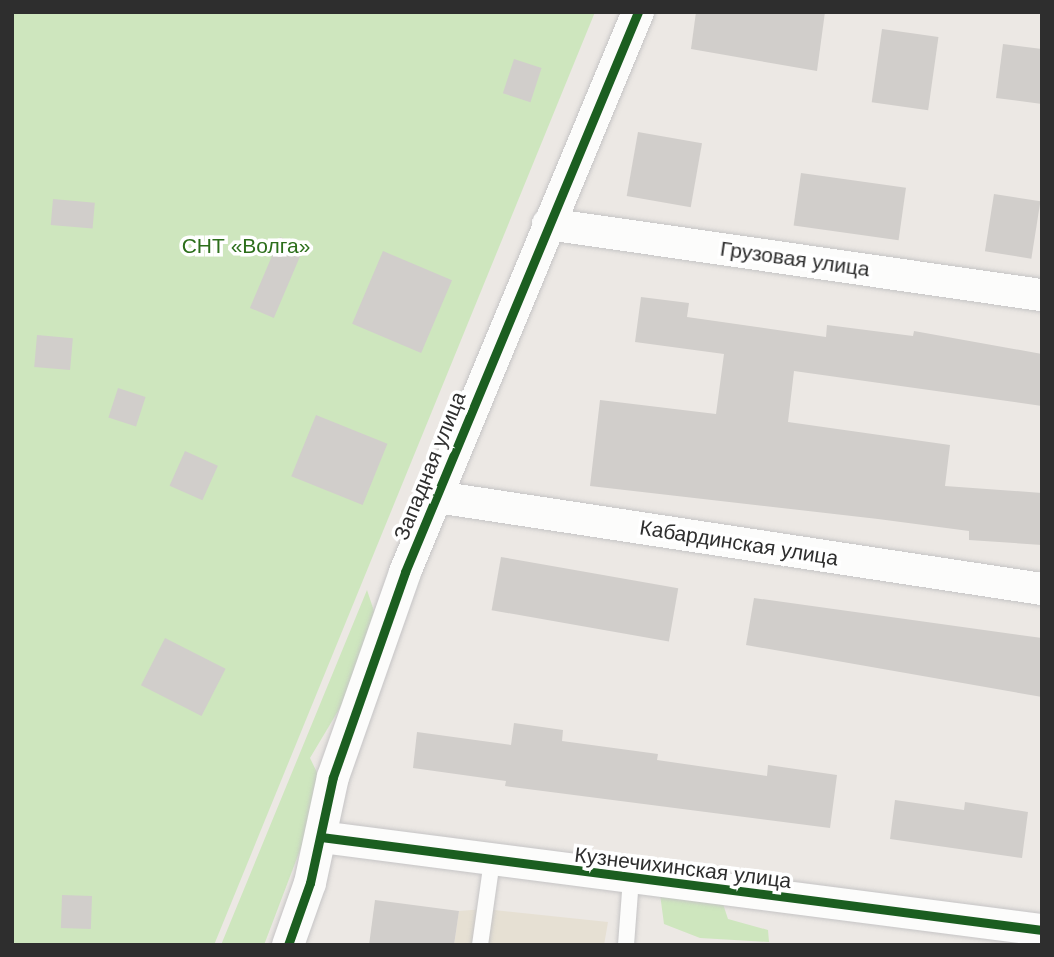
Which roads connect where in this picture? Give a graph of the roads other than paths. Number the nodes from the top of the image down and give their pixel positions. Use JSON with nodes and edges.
{"nodes":[{"id":1,"x":638,"y":12,"type":"edge"},
{"id":2,"x":548,"y":223,"type":"junction"},
{"id":3,"x":1042,"y":295,"type":"edge"},
{"id":4,"x":437,"y":497,"type":"junction"},
{"id":5,"x":1042,"y":589,"type":"edge"},
{"id":6,"x":321,"y":836,"type":"junction"},
{"id":7,"x":492,"y":862,"type":"junction"},
{"id":8,"x":631,"y":879,"type":"junction"},
{"id":9,"x":1042,"y":930,"type":"edge"},
{"id":10,"x":481,"y":944,"type":"edge"},
{"id":11,"x":288,"y":945,"type":"edge"},
{"id":12,"x":626,"y":945,"type":"edge"}],
"edges":[{"from":1,"to":2,"type":"street","name":"Западная улица"},
{"from":2,"to":3,"type":"street","name":"Грузовая улица"},
{"from":2,"to":4,"type":"street","name":"Западная улица"},
{"from":4,"to":5,"type":"street","name":"Кабардинская улица"},
{"from":4,"to":6,"type":"street","name":"Западная улица"},
{"from":6,"to":7,"type":"street","name":"Кузнечихинская улица"},
{"from":6,"to":11,"type":"street","name":"Западная улица"},
{"from":7,"to":8,"type":"street","name":"Кузнечихинская улица"},
{"from":7,"to":10,"type":"lane"},
{"from":8,"to":9,"type":"street","name":"Кузнечихинская улица"},
{"from":8,"to":12,"type":"lane"}]}
